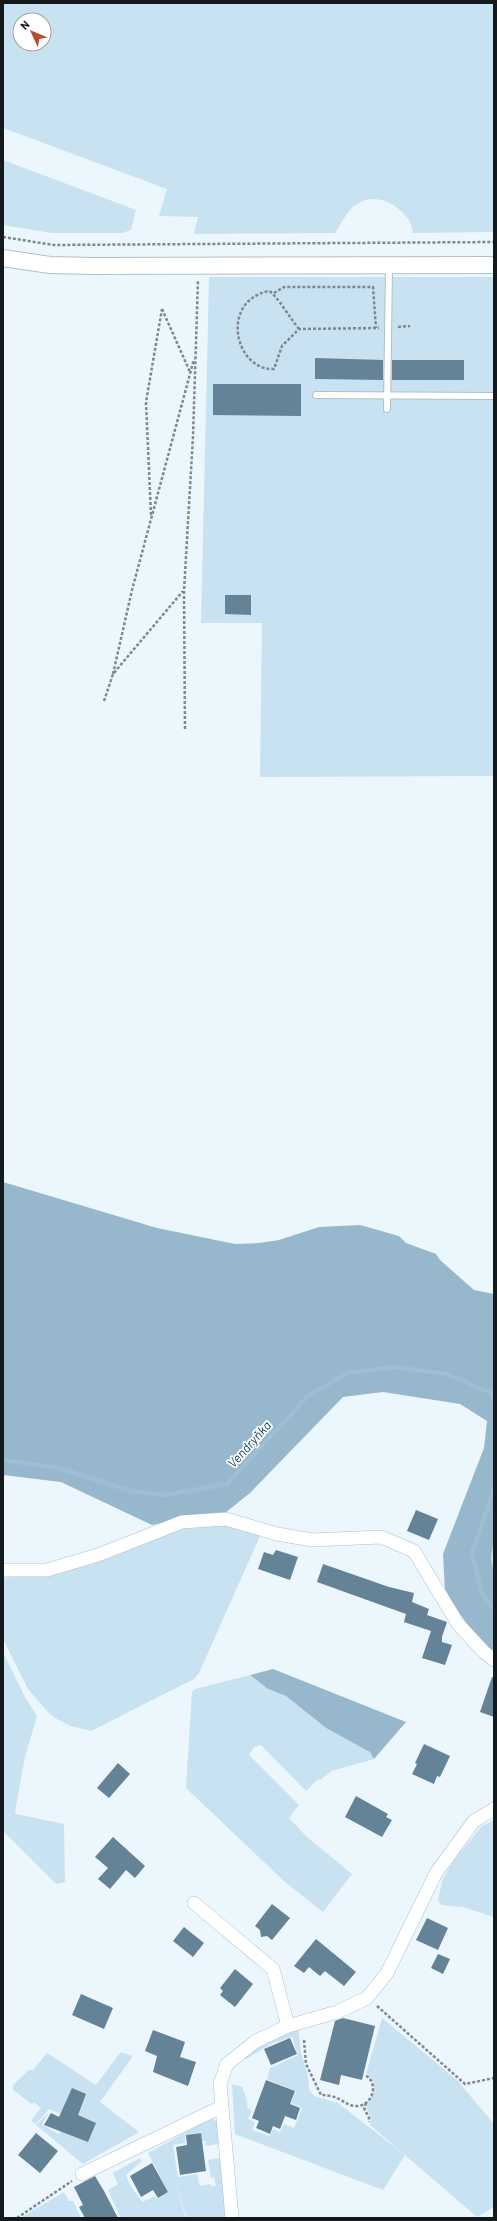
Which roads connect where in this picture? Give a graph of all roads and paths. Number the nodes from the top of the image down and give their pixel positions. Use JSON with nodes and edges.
{"nodes":[{"id":1,"x":3,"y":237,"type":"edge"},
{"id":2,"x":494,"y":242,"type":"edge"},
{"id":3,"x":3,"y":258,"type":"edge"},
{"id":4,"x":198,"y":265,"type":"junction"},
{"id":5,"x":389,"y":265,"type":"junction"},
{"id":6,"x":494,"y":265,"type":"edge"},
{"id":7,"x":274,"y":293,"type":"junction"},
{"id":8,"x":410,"y":326,"type":"dead end"},
{"id":9,"x":376,"y":328,"type":"junction"},
{"id":10,"x":388,"y":328,"type":"junction"},
{"id":11,"x":298,"y":329,"type":"junction"},
{"id":12,"x":195,"y":353,"type":"junction"},
{"id":13,"x":190,"y":372,"type":"junction"},
{"id":14,"x":316,"y":395,"type":"dead end"},
{"id":15,"x":387,"y":395,"type":"junction"},
{"id":16,"x":494,"y":396,"type":"edge"},
{"id":17,"x":387,"y":409,"type":"dead end"},
{"id":18,"x":151,"y":518,"type":"junction"},
{"id":19,"x":184,"y":591,"type":"junction"},
{"id":20,"x":113,"y":674,"type":"junction"},
{"id":21,"x":104,"y":701,"type":"dead end"},
{"id":22,"x":185,"y":729,"type":"dead end"},
{"id":23,"x":3,"y":1570,"type":"edge"},
{"id":24,"x":494,"y":1660,"type":"edge"},
{"id":25,"x":494,"y":1809,"type":"edge"},
{"id":26,"x":194,"y":1903,"type":"dead end"},
{"id":27,"x":367,"y":1998,"type":"junction"},
{"id":28,"x":288,"y":2026,"type":"junction"},
{"id":29,"x":304,"y":2040,"type":"dead end"},
{"id":30,"x":365,"y":2075,"type":"dead end"},
{"id":31,"x":494,"y":2078,"type":"edge"},
{"id":32,"x":363,"y":2106,"type":"junction"},
{"id":33,"x":221,"y":2107,"type":"junction"},
{"id":34,"x":369,"y":2122,"type":"dead end"},
{"id":35,"x":82,"y":2174,"type":"joint"},
{"id":36,"x":17,"y":2218,"type":"edge"},
{"id":37,"x":232,"y":2218,"type":"edge"}],
"edges":[{"from":1,"to":2,"type":"path"},
{"from":3,"to":4,"type":"street"},
{"from":4,"to":5,"type":"street"},
{"from":4,"to":12,"type":"path"},
{"from":5,"to":6,"type":"street"},
{"from":5,"to":10,"type":"lane"},
{"from":7,"to":9,"type":"path"},
{"from":7,"to":11,"type":"path"},
{"from":7,"to":11,"type":"path"},
{"from":8,"to":10,"type":"path"},
{"from":9,"to":10,"type":"path"},
{"from":9,"to":11,"type":"path"},
{"from":10,"to":15,"type":"lane"},
{"from":12,"to":13,"type":"path"},
{"from":12,"to":19,"type":"path"},
{"from":13,"to":18,"type":"path"},
{"from":13,"to":18,"type":"path"},
{"from":14,"to":15,"type":"lane"},
{"from":15,"to":16,"type":"lane"},
{"from":15,"to":17,"type":"lane"},
{"from":18,"to":20,"type":"path"},
{"from":19,"to":20,"type":"path"},
{"from":19,"to":22,"type":"path"},
{"from":20,"to":21,"type":"path"},
{"from":23,"to":24,"type":"street"},
{"from":25,"to":27,"type":"street"},
{"from":26,"to":28,"type":"street"},
{"from":27,"to":28,"type":"street"},
{"from":27,"to":31,"type":"path"},
{"from":28,"to":33,"type":"street"},
{"from":29,"to":32,"type":"path"},
{"from":30,"to":32,"type":"path"},
{"from":32,"to":34,"type":"path"},
{"from":33,"to":35,"type":"street"},
{"from":33,"to":37,"type":"street"},
{"from":35,"to":36,"type":"path"}]}
